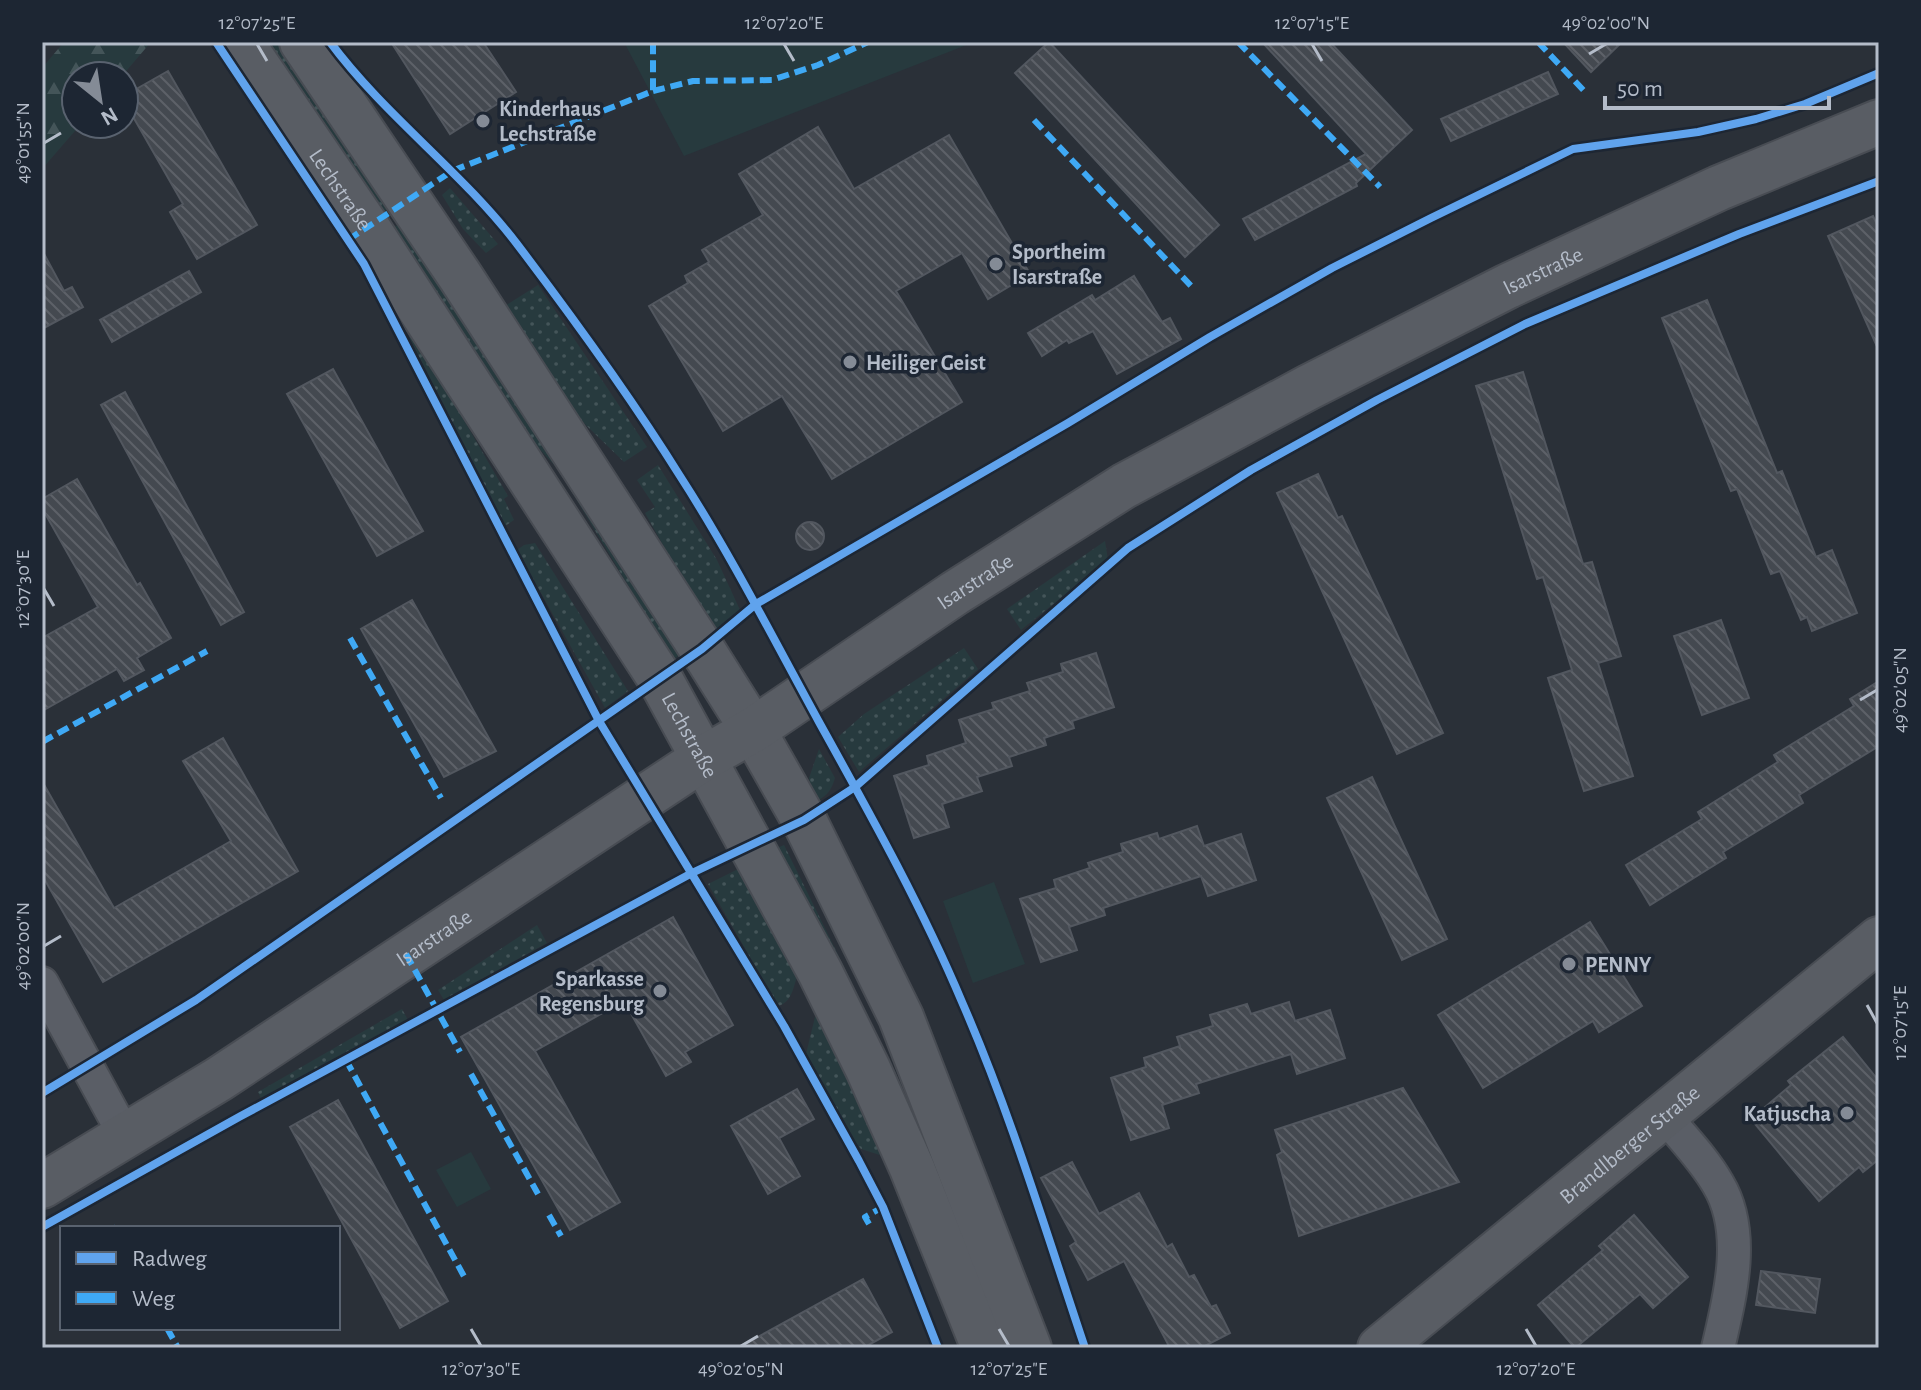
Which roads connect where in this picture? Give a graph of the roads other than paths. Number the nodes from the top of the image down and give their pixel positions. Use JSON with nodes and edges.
{"nodes":[{"id":1,"x":241,"y":42,"type":"edge"},
{"id":2,"x":302,"y":42,"type":"edge"},
{"id":3,"x":1879,"y":122,"type":"edge"},
{"id":4,"x":753,"y":730,"type":"junction"},
{"id":5,"x":704,"y":758,"type":"junction"},
{"id":6,"x":1879,"y":939,"type":"edge"},
{"id":7,"x":42,"y":983,"type":"edge"},
{"id":8,"x":52,"y":1023,"type":"edge"},
{"id":9,"x":1664,"y":1115,"type":"junction"},
{"id":10,"x":125,"y":1136,"type":"junction"},
{"id":11,"x":42,"y":1186,"type":"edge"},
{"id":12,"x":984,"y":1348,"type":"edge"},
{"id":13,"x":1029,"y":1348,"type":"edge"},
{"id":14,"x":1380,"y":1348,"type":"edge"},
{"id":15,"x":1718,"y":1348,"type":"edge"}],
"edges":[{"from":1,"to":5,"type":"street","name":"Lechstraße"},
{"from":2,"to":4,"type":"street"},
{"from":3,"to":4,"type":"street","name":"Isarstraße"},
{"from":4,"to":5,"type":"street","name":"Isarstraße"},
{"from":4,"to":13,"type":"street"},
{"from":5,"to":10,"type":"street","name":"Isarstraße"},
{"from":5,"to":12,"type":"street","name":"Lechstraße"},
{"from":6,"to":9,"type":"street","name":"Brandlberger Straße"},
{"from":7,"to":8,"type":"street"},
{"from":8,"to":10,"type":"street"},
{"from":9,"to":14,"type":"street","name":"Brandlberger Straße"},
{"from":9,"to":15,"type":"street"},
{"from":10,"to":11,"type":"street","name":"Isarstraße"}]}
